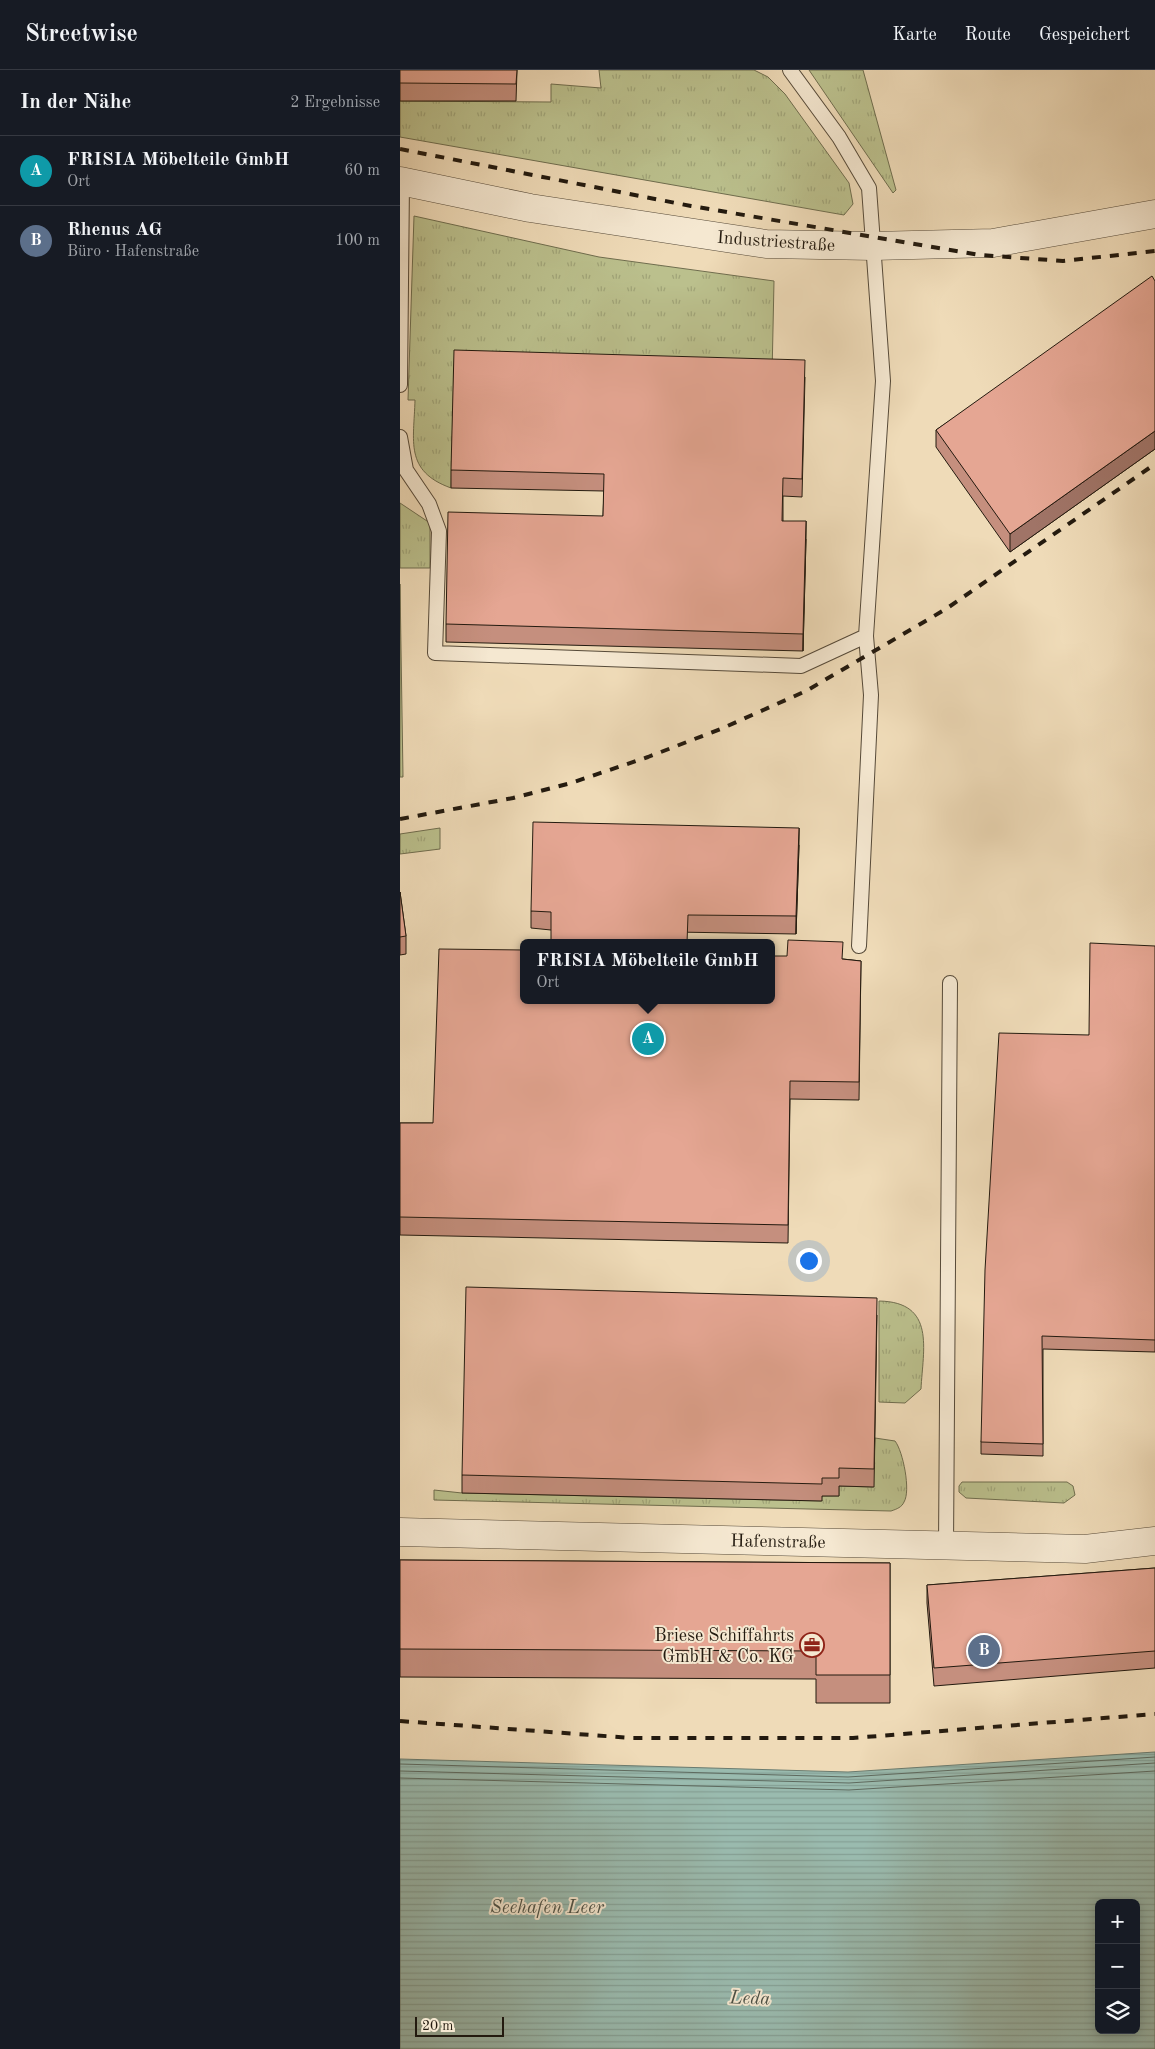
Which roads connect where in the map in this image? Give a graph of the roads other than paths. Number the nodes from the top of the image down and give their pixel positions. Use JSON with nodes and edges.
{"nodes":[{"id":1,"x":790,"y":70,"type":"edge"},
{"id":2,"x":401,"y":181,"type":"edge"},
{"id":3,"x":1155,"y":214,"type":"edge"},
{"id":4,"x":873,"y":246,"type":"junction"},
{"id":5,"x":400,"y":385,"type":"edge"},
{"id":6,"x":400,"y":437,"type":"edge"},
{"id":7,"x":866,"y":636,"type":"junction"},
{"id":8,"x":859,"y":946,"type":"dead end"},
{"id":9,"x":950,"y":983,"type":"dead end"},
{"id":10,"x":400,"y":1532,"type":"edge"},
{"id":11,"x":1155,"y":1541,"type":"edge"},
{"id":12,"x":946,"y":1546,"type":"junction"}],
"edges":[{"from":1,"to":4,"type":"lane"},
{"from":2,"to":4,"type":"street","name":"Industriestraße"},
{"from":2,"to":5,"type":"lane"},
{"from":3,"to":4,"type":"street","name":"Industriestraße"},
{"from":4,"to":7,"type":"lane"},
{"from":6,"to":7,"type":"lane"},
{"from":7,"to":8,"type":"lane"},
{"from":9,"to":12,"type":"lane"},
{"from":10,"to":12,"type":"street","name":"Hafenstraße"},
{"from":11,"to":12,"type":"street","name":"Hafenstraße"}]}
